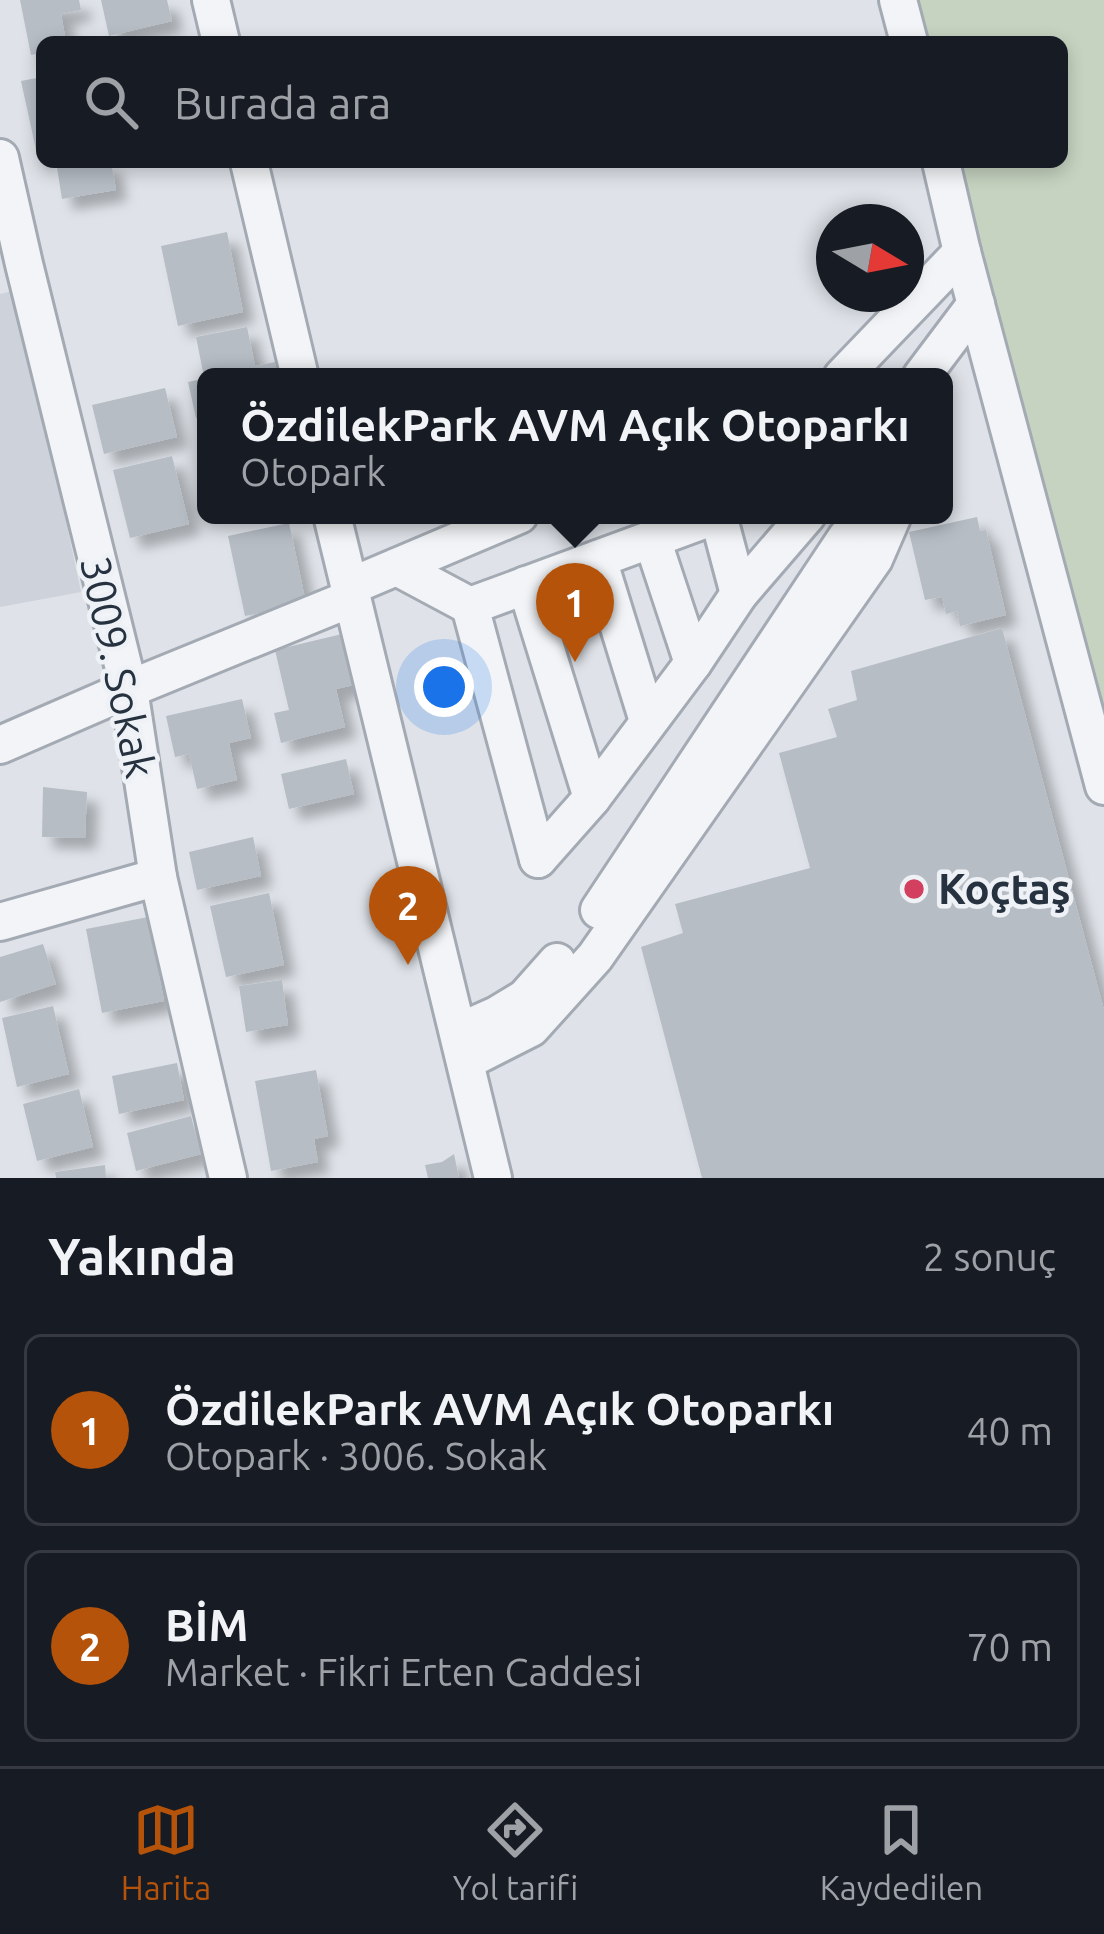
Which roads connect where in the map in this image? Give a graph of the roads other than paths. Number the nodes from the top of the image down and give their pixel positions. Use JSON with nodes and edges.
{"nodes":[{"id":1,"x":211,"y":0,"type":"edge"},
{"id":2,"x":898,"y":0,"type":"edge"},
{"id":3,"x":220,"y":36,"type":"edge"},
{"id":4,"x":907,"y":36,"type":"edge"},
{"id":5,"x":0,"y":158,"type":"edge"},
{"id":6,"x":250,"y":168,"type":"edge"},
{"id":7,"x":942,"y":168,"type":"edge"},
{"id":8,"x":962,"y":252,"type":"junction"},
{"id":9,"x":12,"y":267,"type":"edge"},
{"id":10,"x":980,"y":320,"type":"junction"},
{"id":11,"x":298,"y":368,"type":"edge"},
{"id":12,"x":851,"y":368,"type":"edge"},
{"id":13,"x":930,"y":368,"type":"edge"},
{"id":14,"x":950,"y":368,"type":"edge"},
{"id":15,"x":334,"y":524,"type":"edge"},
{"id":16,"x":498,"y":524,"type":"edge"},
{"id":17,"x":693,"y":524,"type":"edge"},
{"id":18,"x":720,"y":524,"type":"edge"},
{"id":19,"x":799,"y":524,"type":"edge"},
{"id":20,"x":858,"y":524,"type":"edge"},
{"id":21,"x":889,"y":524,"type":"edge"},
{"id":22,"x":652,"y":539,"type":"junction"},
{"id":23,"x":598,"y":559,"type":"junction"},
{"id":24,"x":397,"y":567,"type":"junction"},
{"id":25,"x":526,"y":585,"type":"junction"},
{"id":26,"x":350,"y":592,"type":"junction"},
{"id":27,"x":739,"y":594,"type":"junction"},
{"id":28,"x":470,"y":606,"type":"junction"},
{"id":29,"x":692,"y":663,"type":"junction"},
{"id":30,"x":129,"y":689,"type":"junction"},
{"id":31,"x":648,"y":721,"type":"junction"},
{"id":32,"x":0,"y":745,"type":"edge"},
{"id":33,"x":1104,"y":786,"type":"edge"},
{"id":34,"x":592,"y":798,"type":"junction"},
{"id":35,"x":158,"y":878,"type":"junction"},
{"id":36,"x":0,"y":922,"type":"edge"},
{"id":37,"x":589,"y":945,"type":"junction"},
{"id":38,"x":462,"y":1046,"type":"junction"},
{"id":39,"x":228,"y":1178,"type":"edge"},
{"id":40,"x":493,"y":1178,"type":"edge"}],
"edges":[{"from":1,"to":3,"type":"street"},
{"from":2,"to":4,"type":"street"},
{"from":5,"to":9,"type":"street","name":"3009. Sokak"},
{"from":6,"to":11,"type":"street"},
{"from":7,"to":8,"type":"street"},
{"from":8,"to":10,"type":"street"},
{"from":8,"to":12,"type":"street"},
{"from":9,"to":30,"type":"street","name":"3009. Sokak"},
{"from":10,"to":13,"type":"street"},
{"from":10,"to":14,"type":"street"},
{"from":10,"to":33,"type":"street"},
{"from":15,"to":26,"type":"street"},
{"from":16,"to":24,"type":"street"},
{"from":17,"to":22,"type":"street"},
{"from":18,"to":27,"type":"street"},
{"from":19,"to":27,"type":"street"},
{"from":20,"to":37,"type":"street"},
{"from":21,"to":37,"type":"street"},
{"from":22,"to":23,"type":"street"},
{"from":22,"to":29,"type":"street"},
{"from":23,"to":25,"type":"street"},
{"from":23,"to":31,"type":"street"},
{"from":24,"to":26,"type":"street"},
{"from":24,"to":28,"type":"street"},
{"from":25,"to":28,"type":"street"},
{"from":25,"to":34,"type":"street"},
{"from":26,"to":30,"type":"street"},
{"from":26,"to":38,"type":"street"},
{"from":27,"to":29,"type":"street"},
{"from":28,"to":34,"type":"street"},
{"from":29,"to":31,"type":"street"},
{"from":30,"to":32,"type":"street"},
{"from":30,"to":35,"type":"street","name":"3009. Sokak"},
{"from":31,"to":34,"type":"street"},
{"from":35,"to":36,"type":"street"},
{"from":35,"to":39,"type":"street","name":"3009. Sokak"},
{"from":37,"to":38,"type":"street"},
{"from":38,"to":40,"type":"street"}]}
